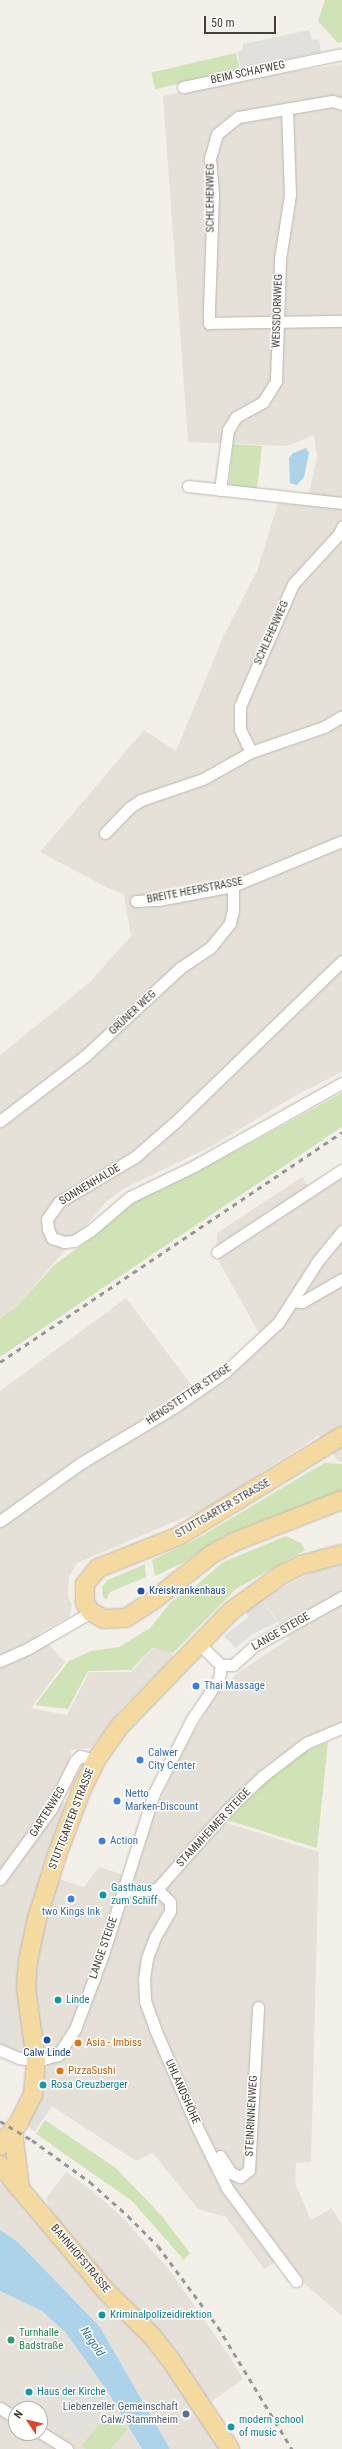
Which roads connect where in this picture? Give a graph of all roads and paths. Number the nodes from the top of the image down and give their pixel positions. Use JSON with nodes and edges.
{"nodes":[{"id":1,"x":342,"y":54,"type":"edge"},
{"id":2,"x":183,"y":87,"type":"dead end"},
{"id":3,"x":342,"y":104,"type":"edge"},
{"id":4,"x":287,"y":111,"type":"junction"},
{"id":5,"x":277,"y":321,"type":"junction"},
{"id":6,"x":342,"y":321,"type":"edge"},
{"id":7,"x":188,"y":486,"type":"dead end"},
{"id":8,"x":220,"y":490,"type":"junction"},
{"id":9,"x":342,"y":503,"type":"edge"},
{"id":10,"x":342,"y":527,"type":"edge"},
{"id":11,"x":342,"y":716,"type":"edge"},
{"id":12,"x":251,"y":752,"type":"junction"},
{"id":13,"x":104,"y":833,"type":"dead end"},
{"id":14,"x":342,"y":841,"type":"edge"},
{"id":15,"x":233,"y":886,"type":"junction"},
{"id":16,"x":136,"y":901,"type":"dead end"},
{"id":17,"x":342,"y":961,"type":"edge"},
{"id":18,"x":342,"y":1083,"type":"edge"},
{"id":19,"x":0,"y":1121,"type":"edge"},
{"id":20,"x":342,"y":1170,"type":"edge"},
{"id":21,"x":342,"y":1231,"type":"edge"},
{"id":22,"x":217,"y":1252,"type":"dead end"},
{"id":23,"x":342,"y":1279,"type":"edge"},
{"id":24,"x":293,"y":1302,"type":"junction"},
{"id":25,"x":342,"y":1436,"type":"edge"},
{"id":26,"x":342,"y":1500,"type":"edge"},
{"id":27,"x":0,"y":1521,"type":"edge"},
{"id":28,"x":342,"y":1554,"type":"edge"},
{"id":29,"x":342,"y":1597,"type":"edge"},
{"id":30,"x":91,"y":1612,"type":"junction"},
{"id":31,"x":198,"y":1644,"type":"junction"},
{"id":32,"x":0,"y":1661,"type":"edge"},
{"id":33,"x":221,"y":1665,"type":"junction"},
{"id":34,"x":342,"y":1728,"type":"edge"},
{"id":35,"x":96,"y":1760,"type":"junction"},
{"id":36,"x":0,"y":1879,"type":"edge"},
{"id":37,"x":157,"y":1889,"type":"junction"},
{"id":38,"x":124,"y":1891,"type":"junction"},
{"id":39,"x":258,"y":2007,"type":"dead end"},
{"id":40,"x":0,"y":2050,"type":"edge"},
{"id":41,"x":36,"y":2061,"type":"junction"},
{"id":42,"x":197,"y":2127,"type":"junction"},
{"id":43,"x":13,"y":2132,"type":"junction"},
{"id":44,"x":0,"y":2146,"type":"edge"},
{"id":45,"x":7,"y":2176,"type":"edge"},
{"id":46,"x":296,"y":2281,"type":"dead end"},
{"id":47,"x":48,"y":2437,"type":"edge"},
{"id":48,"x":67,"y":2449,"type":"edge"},
{"id":49,"x":230,"y":2449,"type":"edge"}],
"edges":[{"from":1,"to":2,"type":"street","name":"BEIM SCHAFWEG"},
{"from":3,"to":4,"type":"street","name":"SCHLEHENWEG"},
{"from":4,"to":5,"type":"street","name":"WEISSDORNWEG"},
{"from":4,"to":5,"type":"street","name":"SCHLEHENWEG"},
{"from":5,"to":6,"type":"street"},
{"from":5,"to":8,"type":"street","name":"WEISSDORNWEG"},
{"from":7,"to":8,"type":"street"},
{"from":8,"to":9,"type":"street"},
{"from":10,"to":12,"type":"street","name":"SCHLEHENWEG"},
{"from":11,"to":12,"type":"street"},
{"from":12,"to":13,"type":"street"},
{"from":14,"to":15,"type":"street","name":"BREITE HEERSTRASSE"},
{"from":15,"to":16,"type":"street","name":"BREITE HEERSTRASSE"},
{"from":15,"to":19,"type":"street","name":"GRÜNER WEG"},
{"from":17,"to":18,"type":"street","name":"SONNENHALDE"},
{"from":20,"to":22,"type":"street"},
{"from":21,"to":24,"type":"street","name":"HENGSTETTER STEIGE"},
{"from":23,"to":24,"type":"street"},
{"from":24,"to":27,"type":"street","name":"HENGSTETTER STEIGE"},
{"from":25,"to":30,"type":"main road","name":"STUTTGARTER STRASSE"},
{"from":26,"to":30,"type":"main road"},
{"from":28,"to":31,"type":"main road","name":"STUTTGARTER STRASSE"},
{"from":29,"to":33,"type":"street","name":"LANGE STEIGE"},
{"from":30,"to":32,"type":"street"},
{"from":31,"to":33,"type":"street"},
{"from":31,"to":35,"type":"main road","name":"STUTTGARTER STRASSE"},
{"from":33,"to":38,"type":"street","name":"LANGE STEIGE"},
{"from":34,"to":37,"type":"street","name":"STAMMHEIMER STEIGE"},
{"from":35,"to":36,"type":"street","name":"GARTENWEG"},
{"from":35,"to":41,"type":"main road","name":"STUTTGARTER STRASSE"},
{"from":37,"to":38,"type":"street"},
{"from":37,"to":42,"type":"street","name":"UHLANDSHÖHE"},
{"from":38,"to":41,"type":"street","name":"LANGE STEIGE"},
{"from":39,"to":42,"type":"street","name":"STEINRINNENWEG"},
{"from":40,"to":41,"type":"street"},
{"from":41,"to":43,"type":"main road","name":"STUTTGARTER STRASSE"},
{"from":42,"to":46,"type":"street","name":"UHLANDSHÖHE"},
{"from":43,"to":44,"type":"main road","name":"STUTTGARTER STRASSE"},
{"from":43,"to":45,"type":"main road"},
{"from":45,"to":49,"type":"main road","name":"BAHNHOFSTRASSE"},
{"from":47,"to":48,"type":"street"}]}
